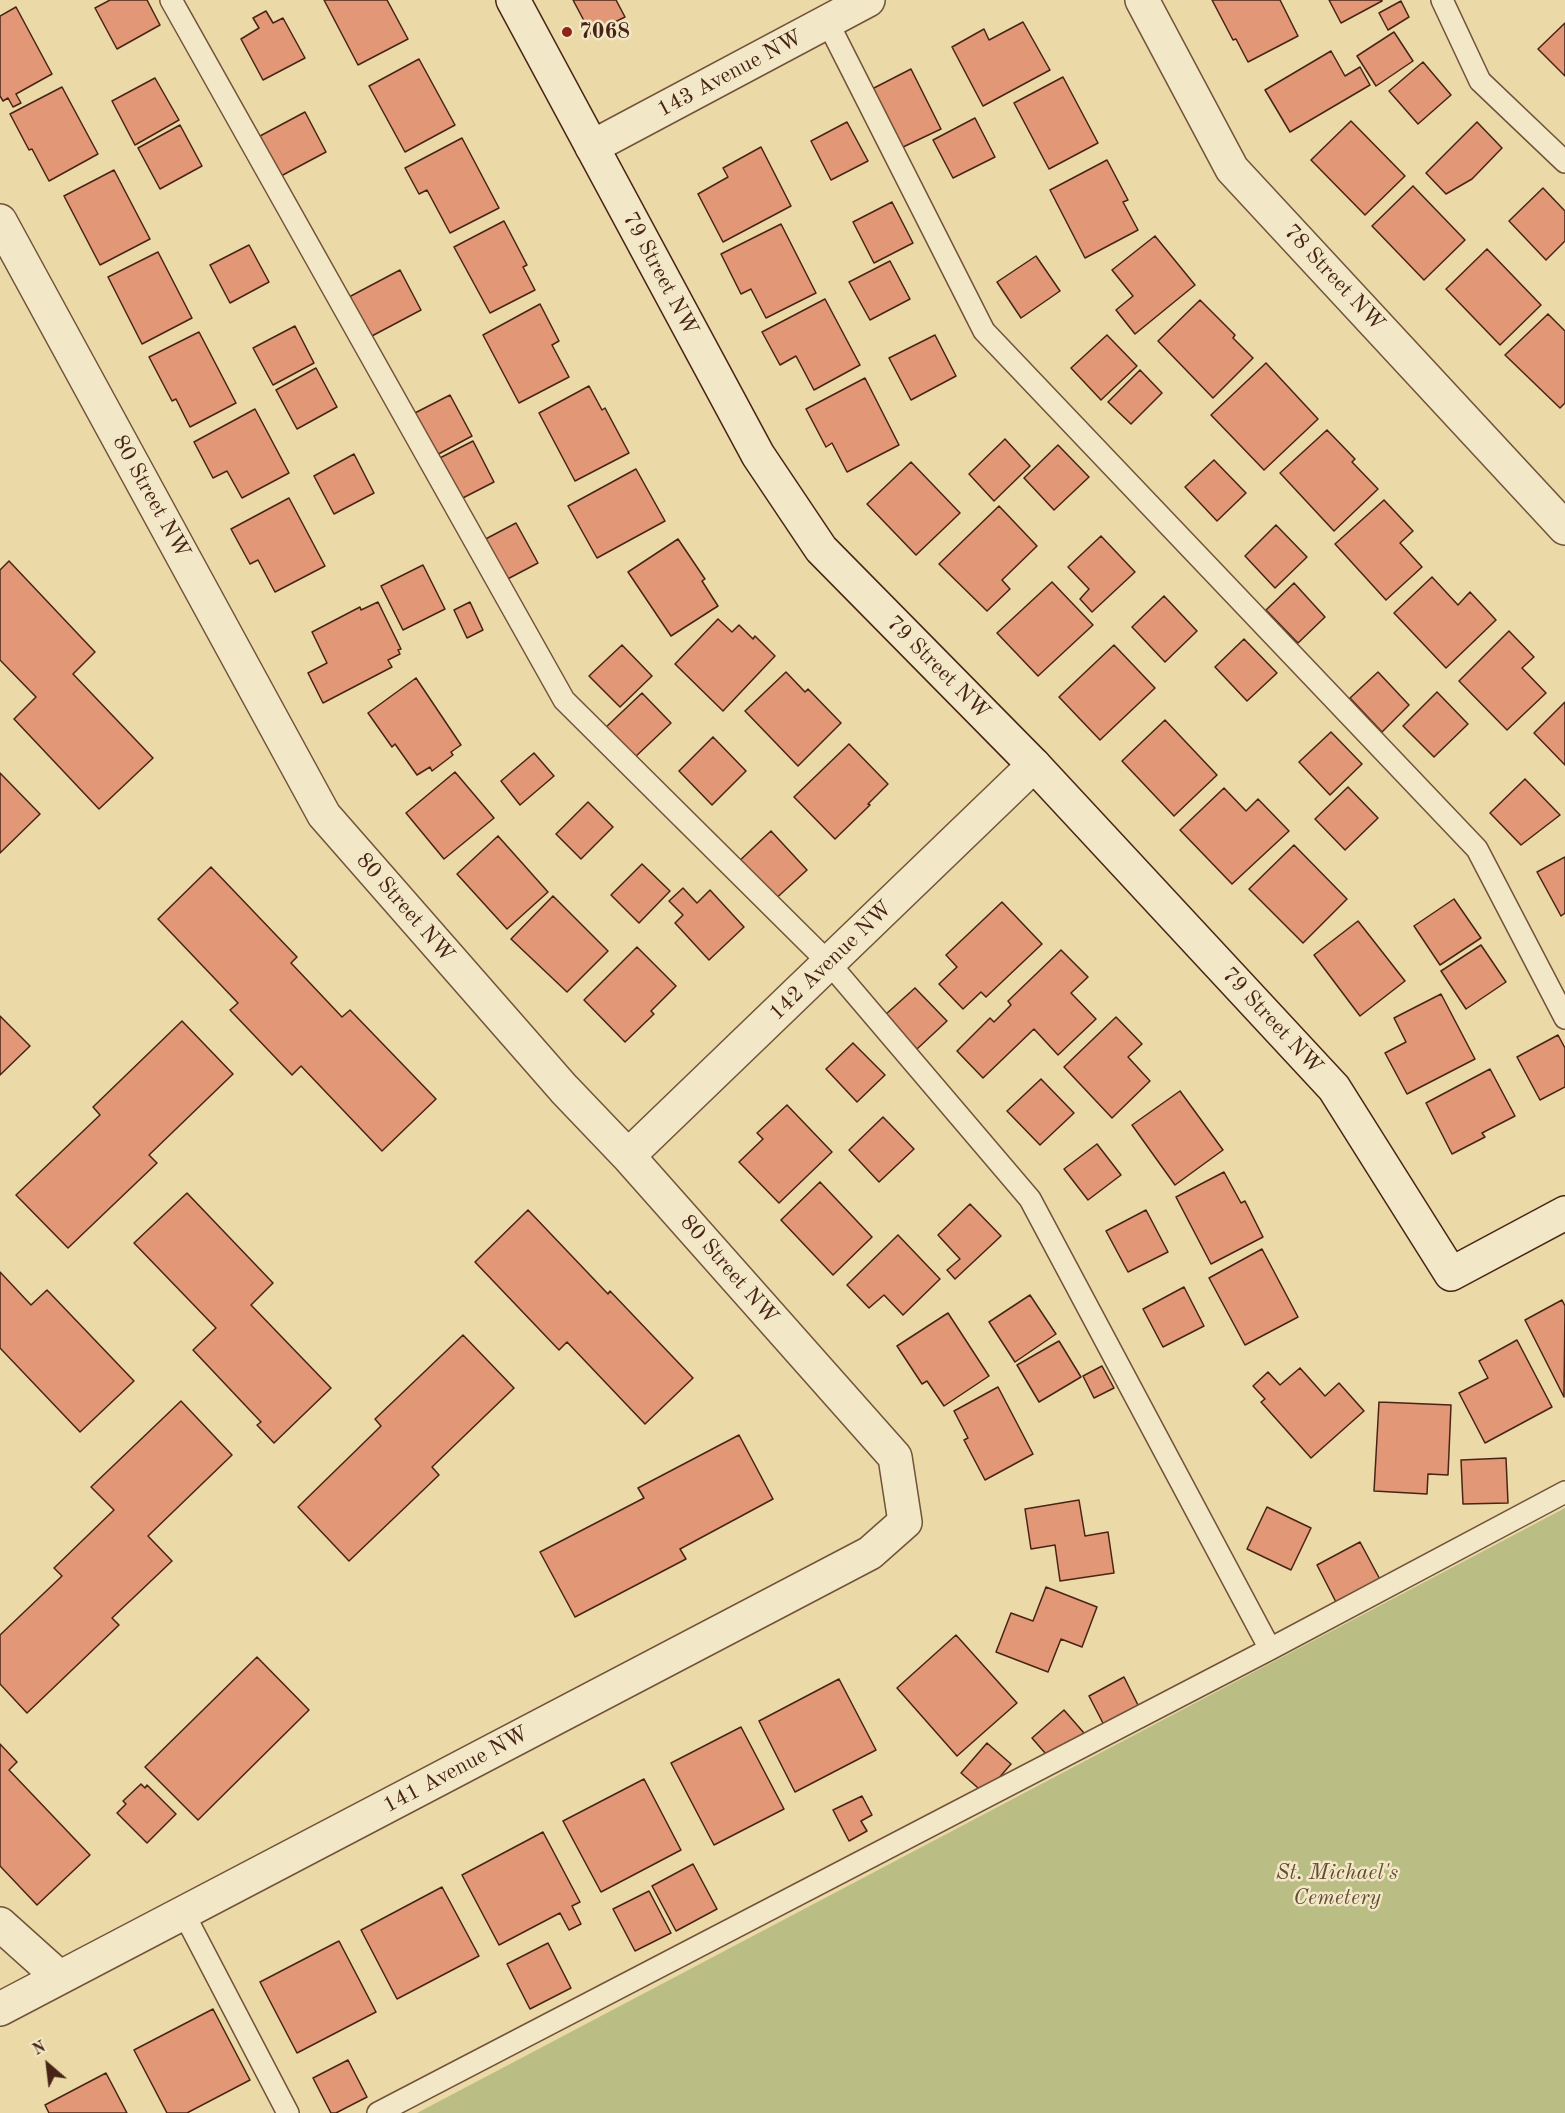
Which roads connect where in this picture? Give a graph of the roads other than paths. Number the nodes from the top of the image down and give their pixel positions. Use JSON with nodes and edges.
{"nodes":[{"id":1,"x":171,"y":0,"type":"edge"},
{"id":2,"x":513,"y":0,"type":"edge"},
{"id":3,"x":868,"y":0,"type":"edge"},
{"id":4,"x":1142,"y":0,"type":"edge"},
{"id":5,"x":1443,"y":0,"type":"edge"},
{"id":6,"x":827,"y":21,"type":"junction"},
{"id":7,"x":592,"y":147,"type":"junction"},
{"id":8,"x":1565,"y":162,"type":"edge"},
{"id":9,"x":0,"y":221,"type":"edge"},
{"id":10,"x":1565,"y":528,"type":"edge"},
{"id":11,"x":1034,"y":765,"type":"junction"},
{"id":12,"x":829,"y":963,"type":"junction"},
{"id":13,"x":1565,"y":1018,"type":"edge"},
{"id":14,"x":628,"y":1156,"type":"junction"},
{"id":15,"x":1565,"y":1213,"type":"edge"},
{"id":16,"x":1565,"y":1492,"type":"edge"},
{"id":17,"x":905,"y":1522,"type":"joint"},
{"id":18,"x":1269,"y":1649,"type":"junction"},
{"id":19,"x":183,"y":1912,"type":"junction"},
{"id":20,"x":0,"y":1924,"type":"edge"},
{"id":21,"x":59,"y":1977,"type":"junction"},
{"id":22,"x":0,"y":2008,"type":"edge"},
{"id":23,"x":288,"y":2113,"type":"edge"},
{"id":24,"x":378,"y":2113,"type":"edge"}],
"edges":[{"from":1,"to":12,"type":"lane"},
{"from":2,"to":7,"type":"street","name":"79 Street NW"},
{"from":3,"to":6,"type":"street","name":"143 Avenue NW"},
{"from":4,"to":10,"type":"street","name":"78 Street NW"},
{"from":5,"to":8,"type":"lane"},
{"from":6,"to":7,"type":"street","name":"143 Avenue NW"},
{"from":6,"to":13,"type":"lane"},
{"from":7,"to":11,"type":"street","name":"79 Street NW"},
{"from":9,"to":14,"type":"street","name":"80 Street NW"},
{"from":11,"to":12,"type":"street","name":"142 Avenue NW"},
{"from":11,"to":15,"type":"street","name":"79 Street NW"},
{"from":12,"to":14,"type":"street","name":"142 Avenue NW"},
{"from":12,"to":18,"type":"lane"},
{"from":14,"to":17,"type":"street","name":"80 Street NW"},
{"from":16,"to":18,"type":"lane"},
{"from":17,"to":19,"type":"street","name":"141 Avenue NW"},
{"from":18,"to":24,"type":"lane"},
{"from":19,"to":21,"type":"street","name":"141 Avenue NW"},
{"from":19,"to":23,"type":"lane"},
{"from":20,"to":21,"type":"street"},
{"from":21,"to":22,"type":"street","name":"141 Avenue NW"}]}
